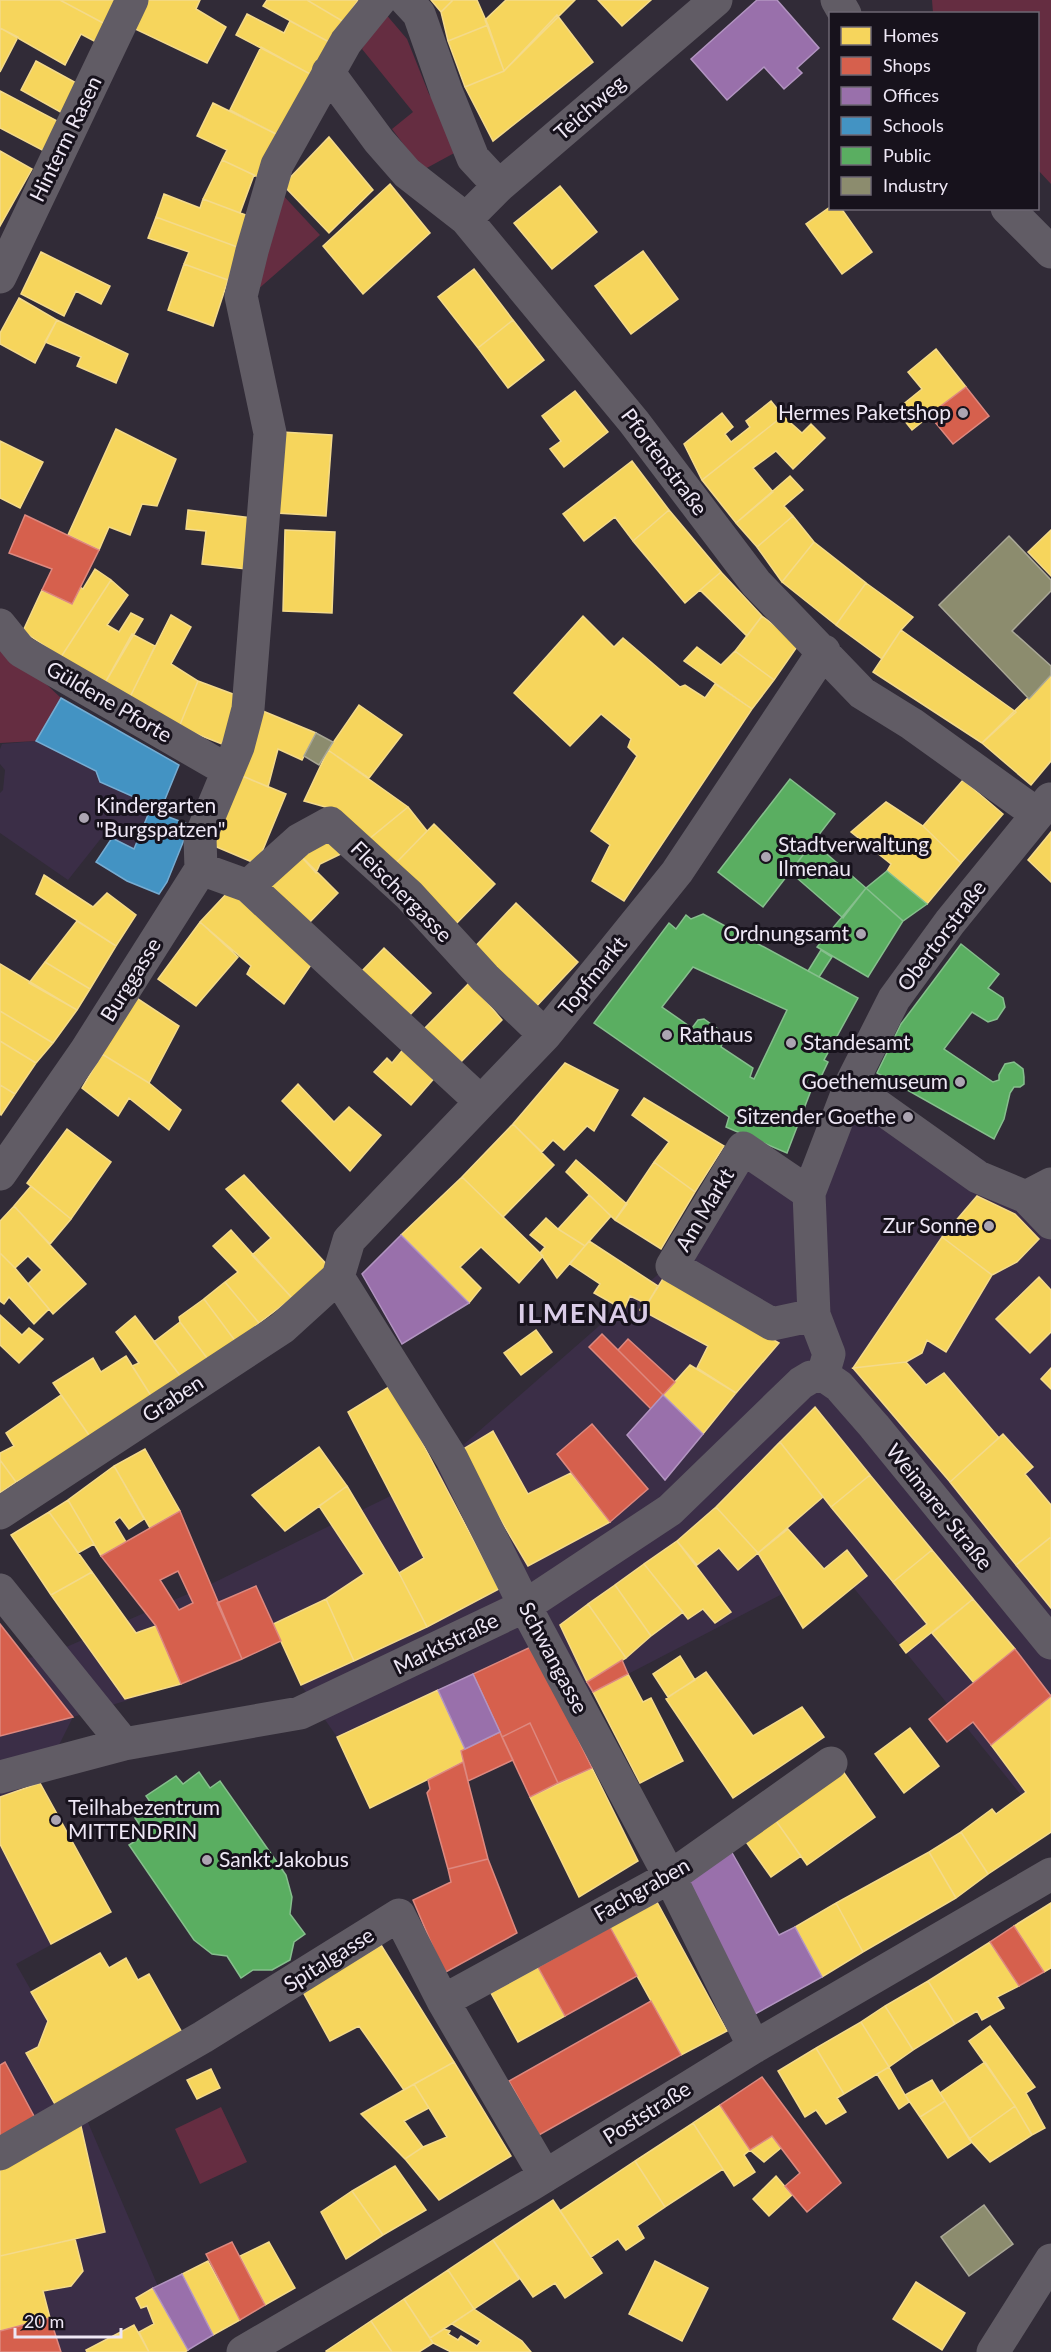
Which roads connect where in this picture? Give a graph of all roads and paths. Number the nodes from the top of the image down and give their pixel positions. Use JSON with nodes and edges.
{"nodes":[{"id":1,"x":132,"y":0,"type":"edge"},
{"id":2,"x":380,"y":0,"type":"edge"},
{"id":3,"x":406,"y":0,"type":"edge"},
{"id":4,"x":716,"y":0,"type":"edge"},
{"id":5,"x":328,"y":72,"type":"junction"},
{"id":6,"x":499,"y":186,"type":"junction"},
{"id":7,"x":1009,"y":210,"type":"edge"},
{"id":8,"x":466,"y":219,"type":"junction"},
{"id":9,"x":1051,"y":252,"type":"edge"},
{"id":10,"x":0,"y":277,"type":"edge"},
{"id":11,"x":0,"y":625,"type":"edge"},
{"id":12,"x":824,"y":651,"type":"junction"},
{"id":13,"x":227,"y":770,"type":"junction"},
{"id":14,"x":1044,"y":806,"type":"edge"},
{"id":15,"x":201,"y":869,"type":"junction"},
{"id":16,"x":248,"y":886,"type":"junction"},
{"id":17,"x":545,"y":1035,"type":"junction"},
{"id":18,"x":850,"y":1086,"type":"junction"},
{"id":19,"x":480,"y":1101,"type":"junction"},
{"id":20,"x":0,"y":1174,"type":"edge"},
{"id":21,"x":1038,"y":1190,"type":"edge"},
{"id":22,"x":809,"y":1193,"type":"junction"},
{"id":23,"x":1051,"y":1223,"type":"edge"},
{"id":24,"x":338,"y":1277,"type":"junction"},
{"id":25,"x":814,"y":1315,"type":"junction"},
{"id":26,"x":823,"y":1375,"type":"junction"},
{"id":27,"x":0,"y":1513,"type":"edge"},
{"id":28,"x":0,"y":1590,"type":"edge"},
{"id":29,"x":525,"y":1606,"type":"junction"},
{"id":30,"x":1051,"y":1643,"type":"edge"},
{"id":31,"x":124,"y":1744,"type":"junction"},
{"id":32,"x":831,"y":1764,"type":"dead end"},
{"id":33,"x":0,"y":1778,"type":"edge"},
{"id":34,"x":1051,"y":1874,"type":"edge"},
{"id":35,"x":670,"y":1877,"type":"junction"},
{"id":36,"x":442,"y":2001,"type":"junction"},
{"id":37,"x":754,"y":2047,"type":"junction"},
{"id":38,"x":0,"y":2154,"type":"edge"},
{"id":39,"x":545,"y":2176,"type":"junction"},
{"id":40,"x":1051,"y":2260,"type":"edge"},
{"id":41,"x":243,"y":2352,"type":"edge"},
{"id":42,"x":993,"y":2352,"type":"edge"}],
"edges":[{"from":1,"to":10,"type":"street","name":"Hinterm Rasen"},
{"from":2,"to":5,"type":"street"},
{"from":3,"to":6,"type":"street"},
{"from":4,"to":6,"type":"street","name":"Teichweg"},
{"from":5,"to":8,"type":"street","name":"Pfortenstraße"},
{"from":5,"to":13,"type":"street"},
{"from":6,"to":8,"type":"street","name":"Teichweg"},
{"from":7,"to":9,"type":"street"},
{"from":8,"to":12,"type":"street","name":"Pfortenstraße"},
{"from":11,"to":13,"type":"street","name":"Güldene Pforte"},
{"from":12,"to":14,"type":"street","name":"Pfortenstraße"},
{"from":12,"to":17,"type":"street","name":"Topfmarkt"},
{"from":13,"to":15,"type":"street"},
{"from":14,"to":18,"type":"street","name":"Obertorstraße"},
{"from":15,"to":16,"type":"street"},
{"from":15,"to":20,"type":"street","name":"Burggasse"},
{"from":16,"to":17,"type":"street","name":"Fleischergasse"},
{"from":16,"to":19,"type":"street"},
{"from":17,"to":19,"type":"street","name":"Topfmarkt"},
{"from":18,"to":21,"type":"street"},
{"from":18,"to":22,"type":"street"},
{"from":19,"to":24,"type":"street","name":"Topfmarkt"},
{"from":21,"to":23,"type":"street"},
{"from":22,"to":25,"type":"street"},
{"from":22,"to":25,"type":"street","name":"Am Markt"},
{"from":24,"to":27,"type":"street","name":"Graben"},
{"from":24,"to":29,"type":"street","name":"Schwangasse"},
{"from":25,"to":26,"type":"street"},
{"from":26,"to":29,"type":"street","name":"Marktstraße"},
{"from":26,"to":30,"type":"street","name":"Weimarer Straße"},
{"from":28,"to":31,"type":"street"},
{"from":29,"to":31,"type":"street","name":"Marktstraße"},
{"from":29,"to":35,"type":"street","name":"Schwangasse"},
{"from":31,"to":33,"type":"street","name":"Marktstraße"},
{"from":32,"to":35,"type":"street","name":"Fachgraben"},
{"from":34,"to":37,"type":"street","name":"Poststraße"},
{"from":35,"to":36,"type":"street","name":"Fachgraben"},
{"from":35,"to":37,"type":"street","name":"Schwangasse"},
{"from":36,"to":38,"type":"street","name":"Spitalgasse"},
{"from":36,"to":39,"type":"street","name":"Spitalgasse"},
{"from":37,"to":39,"type":"street","name":"Poststraße"},
{"from":39,"to":41,"type":"street","name":"Poststraße"},
{"from":40,"to":42,"type":"street"}]}
